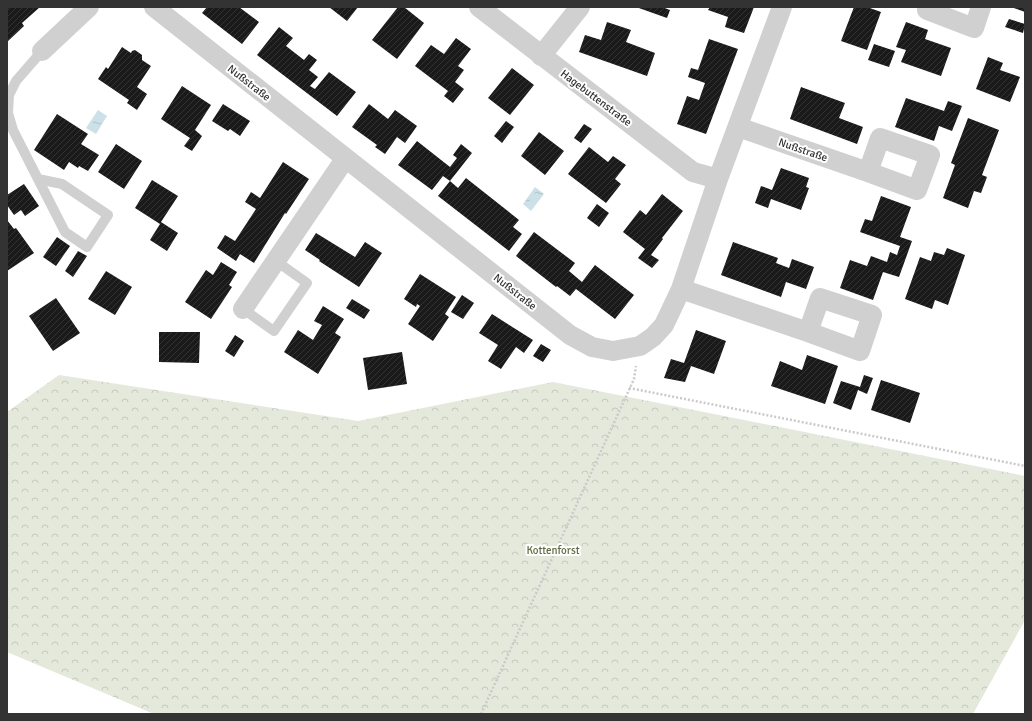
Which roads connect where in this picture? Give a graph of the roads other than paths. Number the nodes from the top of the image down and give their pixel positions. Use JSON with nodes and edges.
{"nodes":[{"id":1,"x":89,"y":7,"type":"edge"},
{"id":2,"x":154,"y":7,"type":"edge"},
{"id":3,"x":478,"y":7,"type":"edge"},
{"id":4,"x":580,"y":7,"type":"edge"},
{"id":5,"x":782,"y":7,"type":"edge"},
{"id":6,"x":981,"y":7,"type":"edge"},
{"id":7,"x":925,"y":8,"type":"edge"},
{"id":8,"x":42,"y":51,"type":"joint"},
{"id":9,"x":541,"y":56,"type":"junction"},
{"id":10,"x":738,"y":127,"type":"junction"},
{"id":11,"x":345,"y":159,"type":"junction"},
{"id":12,"x":868,"y":172,"type":"dead end"},
{"id":13,"x":38,"y":179,"type":"junction"},
{"id":14,"x":718,"y":179,"type":"junction"},
{"id":15,"x":276,"y":261,"type":"junction"},
{"id":16,"x":681,"y":289,"type":"junction"},
{"id":17,"x":243,"y":309,"type":"joint"},
{"id":18,"x":808,"y":332,"type":"dead end"}],
"edges":[{"from":1,"to":8,"type":"street"},
{"from":2,"to":11,"type":"street","name":"Nußstraße"},
{"from":3,"to":9,"type":"street","name":"Hagebuttenstraße"},
{"from":4,"to":9,"type":"street"},
{"from":5,"to":10,"type":"street","name":"Nußstraße"},
{"from":6,"to":7,"type":"street"},
{"from":8,"to":13,"type":"lane"},
{"from":9,"to":14,"type":"street","name":"Hagebuttenstraße"},
{"from":10,"to":12,"type":"street","name":"Nußstraße"},
{"from":10,"to":14,"type":"street","name":"Nußstraße"},
{"from":11,"to":15,"type":"street"},
{"from":11,"to":16,"type":"street","name":"Nußstraße"},
{"from":13,"to":13,"type":"lane"},
{"from":14,"to":16,"type":"street","name":"Nußstraße"},
{"from":15,"to":17,"type":"street"},
{"from":15,"to":17,"type":"lane"},
{"from":16,"to":18,"type":"street"}]}
